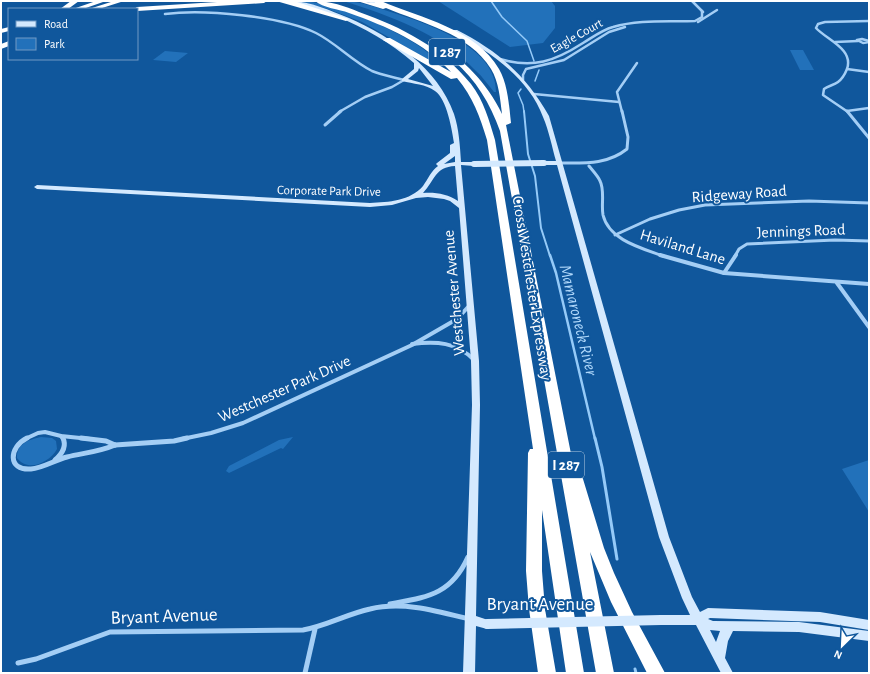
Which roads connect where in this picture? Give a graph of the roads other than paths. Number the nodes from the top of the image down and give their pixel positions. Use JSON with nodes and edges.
{"nodes":[{"id":1,"x":76,"y":1,"type":"edge"},
{"id":2,"x":103,"y":1,"type":"edge"},
{"id":3,"x":122,"y":1,"type":"edge"},
{"id":4,"x":169,"y":1,"type":"edge"},
{"id":5,"x":207,"y":1,"type":"edge"},
{"id":6,"x":264,"y":1,"type":"edge"},
{"id":7,"x":279,"y":1,"type":"edge"},
{"id":8,"x":293,"y":1,"type":"edge"},
{"id":9,"x":318,"y":1,"type":"edge"},
{"id":10,"x":336,"y":1,"type":"edge"},
{"id":11,"x":360,"y":1,"type":"edge"},
{"id":12,"x":365,"y":1,"type":"edge"},
{"id":13,"x":376,"y":1,"type":"edge"},
{"id":14,"x":692,"y":1,"type":"edge"},
{"id":15,"x":65,"y":8,"type":"edge"},
{"id":16,"x":79,"y":8,"type":"edge"},
{"id":17,"x":96,"y":8,"type":"edge"},
{"id":18,"x":101,"y":8,"type":"edge"},
{"id":19,"x":392,"y":8,"type":"junction"},
{"id":20,"x":138,"y":9,"type":"edge"},
{"id":21,"x":717,"y":10,"type":"dead end"},
{"id":22,"x":702,"y":11,"type":"junction"},
{"id":23,"x":165,"y":14,"type":"dead end"},
{"id":24,"x":413,"y":17,"type":"junction"},
{"id":25,"x":708,"y":17,"type":"junction"},
{"id":26,"x":346,"y":18,"type":"junction"},
{"id":27,"x":869,"y":21,"type":"edge"},
{"id":28,"x":387,"y":40,"type":"junction"},
{"id":29,"x":869,"y":41,"type":"edge"},
{"id":30,"x":834,"y":42,"type":"junction"},
{"id":31,"x":500,"y":59,"type":"junction"},
{"id":32,"x":417,"y":63,"type":"junction"},
{"id":33,"x":637,"y":63,"type":"dead end"},
{"id":34,"x":847,"y":68,"type":"junction"},
{"id":35,"x":869,"y":72,"type":"edge"},
{"id":36,"x":404,"y":80,"type":"junction"},
{"id":37,"x":523,"y":80,"type":"junction"},
{"id":38,"x":440,"y":91,"type":"junction"},
{"id":39,"x":534,"y":94,"type":"junction"},
{"id":40,"x":476,"y":98,"type":"junction"},
{"id":41,"x":542,"y":101,"type":"junction"},
{"id":42,"x":619,"y":102,"type":"junction"},
{"id":43,"x":869,"y":108,"type":"edge"},
{"id":44,"x":847,"y":111,"type":"junction"},
{"id":45,"x":325,"y":125,"type":"dead end"},
{"id":46,"x":456,"y":132,"type":"junction"},
{"id":47,"x":869,"y":138,"type":"edge"},
{"id":48,"x":509,"y":154,"type":"junction"},
{"id":49,"x":560,"y":163,"type":"junction"},
{"id":50,"x":458,"y":164,"type":"junction"},
{"id":51,"x":589,"y":166,"type":"dead end"},
{"id":52,"x":432,"y":177,"type":"junction"},
{"id":53,"x":37,"y":187,"type":"dead end"},
{"id":54,"x":413,"y":197,"type":"junction"},
{"id":55,"x":869,"y":203,"type":"edge"},
{"id":56,"x":462,"y":208,"type":"junction"},
{"id":57,"x":615,"y":235,"type":"junction"},
{"id":58,"x":869,"y":241,"type":"edge"},
{"id":59,"x":724,"y":273,"type":"junction"},
{"id":60,"x":837,"y":282,"type":"junction"},
{"id":61,"x":869,"y":284,"type":"edge"},
{"id":62,"x":469,"y":306,"type":"junction"},
{"id":63,"x":869,"y":327,"type":"edge"},
{"id":64,"x":412,"y":344,"type":"junction"},
{"id":65,"x":474,"y":362,"type":"junction"},
{"id":66,"x":536,"y":420,"type":"junction"},
{"id":67,"x":558,"y":423,"type":"junction"},
{"id":68,"x":60,"y":436,"type":"junction"},
{"id":69,"x":115,"y":445,"type":"junction"},
{"id":70,"x":52,"y":463,"type":"junction"},
{"id":71,"x":472,"y":546,"type":"junction"},
{"id":72,"x":378,"y":607,"type":"junction"},
{"id":73,"x":470,"y":619,"type":"junction"},
{"id":74,"x":698,"y":620,"type":"junction"},
{"id":75,"x":869,"y":625,"type":"edge"},
{"id":76,"x":732,"y":626,"type":"junction"},
{"id":77,"x":315,"y":628,"type":"junction"},
{"id":78,"x":869,"y":636,"type":"edge"},
{"id":79,"x":719,"y":660,"type":"junction"},
{"id":80,"x":18,"y":663,"type":"dead end"},
{"id":81,"x":305,"y":673,"type":"edge"},
{"id":82,"x":469,"y":673,"type":"edge"},
{"id":83,"x":547,"y":673,"type":"edge"},
{"id":84,"x":575,"y":673,"type":"edge"},
{"id":85,"x":605,"y":673,"type":"edge"},
{"id":86,"x":656,"y":673,"type":"edge"},
{"id":87,"x":727,"y":673,"type":"edge"}],
"edges":[{"from":1,"to":15,"type":"highway"},
{"from":2,"to":16,"type":"highway"},
{"from":3,"to":17,"type":"highway"},
{"from":3,"to":18,"type":"highway"},
{"from":4,"to":5,"type":"highway"},
{"from":6,"to":20,"type":"highway"},
{"from":7,"to":26,"type":"highway"},
{"from":8,"to":26,"type":"main road","name":"Westchester Avenue"},
{"from":9,"to":40,"type":"highway","name":"Cross Westchester Expressway","number":"I 287"},
{"from":10,"to":48,"type":"highway","name":"Cross Westchester Expressway","number":"I 287"},
{"from":11,"to":24,"type":"highway"},
{"from":12,"to":19,"type":"main road"},
{"from":13,"to":19,"type":"highway"},
{"from":14,"to":22,"type":"street"},
{"from":19,"to":24,"type":"highway"},
{"from":19,"to":31,"type":"main road"},
{"from":21,"to":25,"type":"street","name":"Eagle Court"},
{"from":22,"to":25,"type":"street"},
{"from":22,"to":31,"type":"street","name":"Eagle Court"},
{"from":23,"to":36,"type":"street"},
{"from":24,"to":48,"type":"highway"},
{"from":25,"to":37,"type":"street","name":"Eagle Court"},
{"from":26,"to":28,"type":"main road","name":"Westchester Avenue"},
{"from":27,"to":30,"type":"street"},
{"from":28,"to":32,"type":"main road","name":"Westchester Avenue"},
{"from":28,"to":40,"type":"highway"},
{"from":29,"to":30,"type":"street"},
{"from":30,"to":34,"type":"street"},
{"from":31,"to":37,"type":"main road"},
{"from":32,"to":36,"type":"main road"},
{"from":32,"to":38,"type":"main road","name":"Westchester Avenue"},
{"from":33,"to":42,"type":"street","name":"Corporate Park Drive"},
{"from":34,"to":35,"type":"street"},
{"from":34,"to":44,"type":"street"},
{"from":36,"to":38,"type":"main road"},
{"from":36,"to":45,"type":"street"},
{"from":37,"to":39,"type":"main road"},
{"from":38,"to":46,"type":"main road","name":"Westchester Avenue"},
{"from":39,"to":41,"type":"main road"},
{"from":39,"to":42,"type":"street"},
{"from":40,"to":66,"type":"highway","name":"Cross Westchester Expressway","number":"I 287"},
{"from":41,"to":42,"type":"street"},
{"from":41,"to":49,"type":"main road"},
{"from":42,"to":49,"type":"street","name":"Corporate Park Drive"},
{"from":43,"to":44,"type":"street"},
{"from":44,"to":47,"type":"street"},
{"from":46,"to":50,"type":"main road","name":"Westchester Avenue"},
{"from":46,"to":52,"type":"main road"},
{"from":48,"to":67,"type":"highway","name":"Cross Westchester Expressway","number":"I 287"},
{"from":49,"to":50,"type":"main road","name":"Corporate Park Drive","bridge":true},
{"from":49,"to":74,"type":"main road"},
{"from":50,"to":52,"type":"main road","name":"Corporate Park Drive"},
{"from":50,"to":56,"type":"main road","name":"Westchester Avenue"},
{"from":51,"to":57,"type":"street","name":"Haviland Lane"},
{"from":52,"to":54,"type":"main road","name":"Corporate Park Drive"},
{"from":53,"to":54,"type":"main road","name":"Corporate Park Drive"},
{"from":54,"to":56,"type":"main road"},
{"from":55,"to":57,"type":"street","name":"Ridgeway Road"},
{"from":56,"to":62,"type":"main road","name":"Westchester Avenue"},
{"from":57,"to":59,"type":"street","name":"Haviland Lane"},
{"from":58,"to":59,"type":"street","name":"Jennings Road"},
{"from":59,"to":60,"type":"street","name":"Haviland Lane"},
{"from":60,"to":61,"type":"street","name":"Haviland Lane"},
{"from":60,"to":63,"type":"street"},
{"from":62,"to":64,"type":"street","name":"Westchester Park Drive"},
{"from":62,"to":65,"type":"main road","name":"Westchester Avenue"},
{"from":64,"to":65,"type":"street","name":"Westchester Park Drive"},
{"from":64,"to":69,"type":"street","name":"Westchester Park Drive"},
{"from":65,"to":71,"type":"main road","name":"Westchester Avenue"},
{"from":66,"to":83,"type":"highway"},
{"from":66,"to":84,"type":"highway","name":"Cross Westchester Expressway","number":"I 287"},
{"from":67,"to":85,"type":"highway","name":"Cross Westchester Expressway","number":"I 287"},
{"from":67,"to":86,"type":"highway"},
{"from":68,"to":69,"type":"street","name":"Westchester Park Drive"},
{"from":68,"to":70,"type":"street"},
{"from":68,"to":70,"type":"street","name":"Westchester Park Drive"},
{"from":69,"to":70,"type":"street","name":"Westchester Park Drive"},
{"from":71,"to":72,"type":"street"},
{"from":71,"to":73,"type":"main road","name":"Westchester Avenue"},
{"from":72,"to":73,"type":"street","name":"Bryant Avenue"},
{"from":72,"to":77,"type":"street","name":"Bryant Avenue"},
{"from":73,"to":74,"type":"main road","name":"Bryant Avenue","bridge":true},
{"from":73,"to":82,"type":"main road","name":"Westchester Avenue"},
{"from":74,"to":75,"type":"main road","name":"Bryant Avenue"},
{"from":74,"to":76,"type":"main road","name":"Bryant Avenue"},
{"from":74,"to":79,"type":"main road"},
{"from":76,"to":78,"type":"main road","name":"Bryant Avenue"},
{"from":76,"to":79,"type":"main road"},
{"from":77,"to":80,"type":"street","name":"Bryant Avenue"},
{"from":77,"to":81,"type":"street"},
{"from":79,"to":87,"type":"main road"}]}
